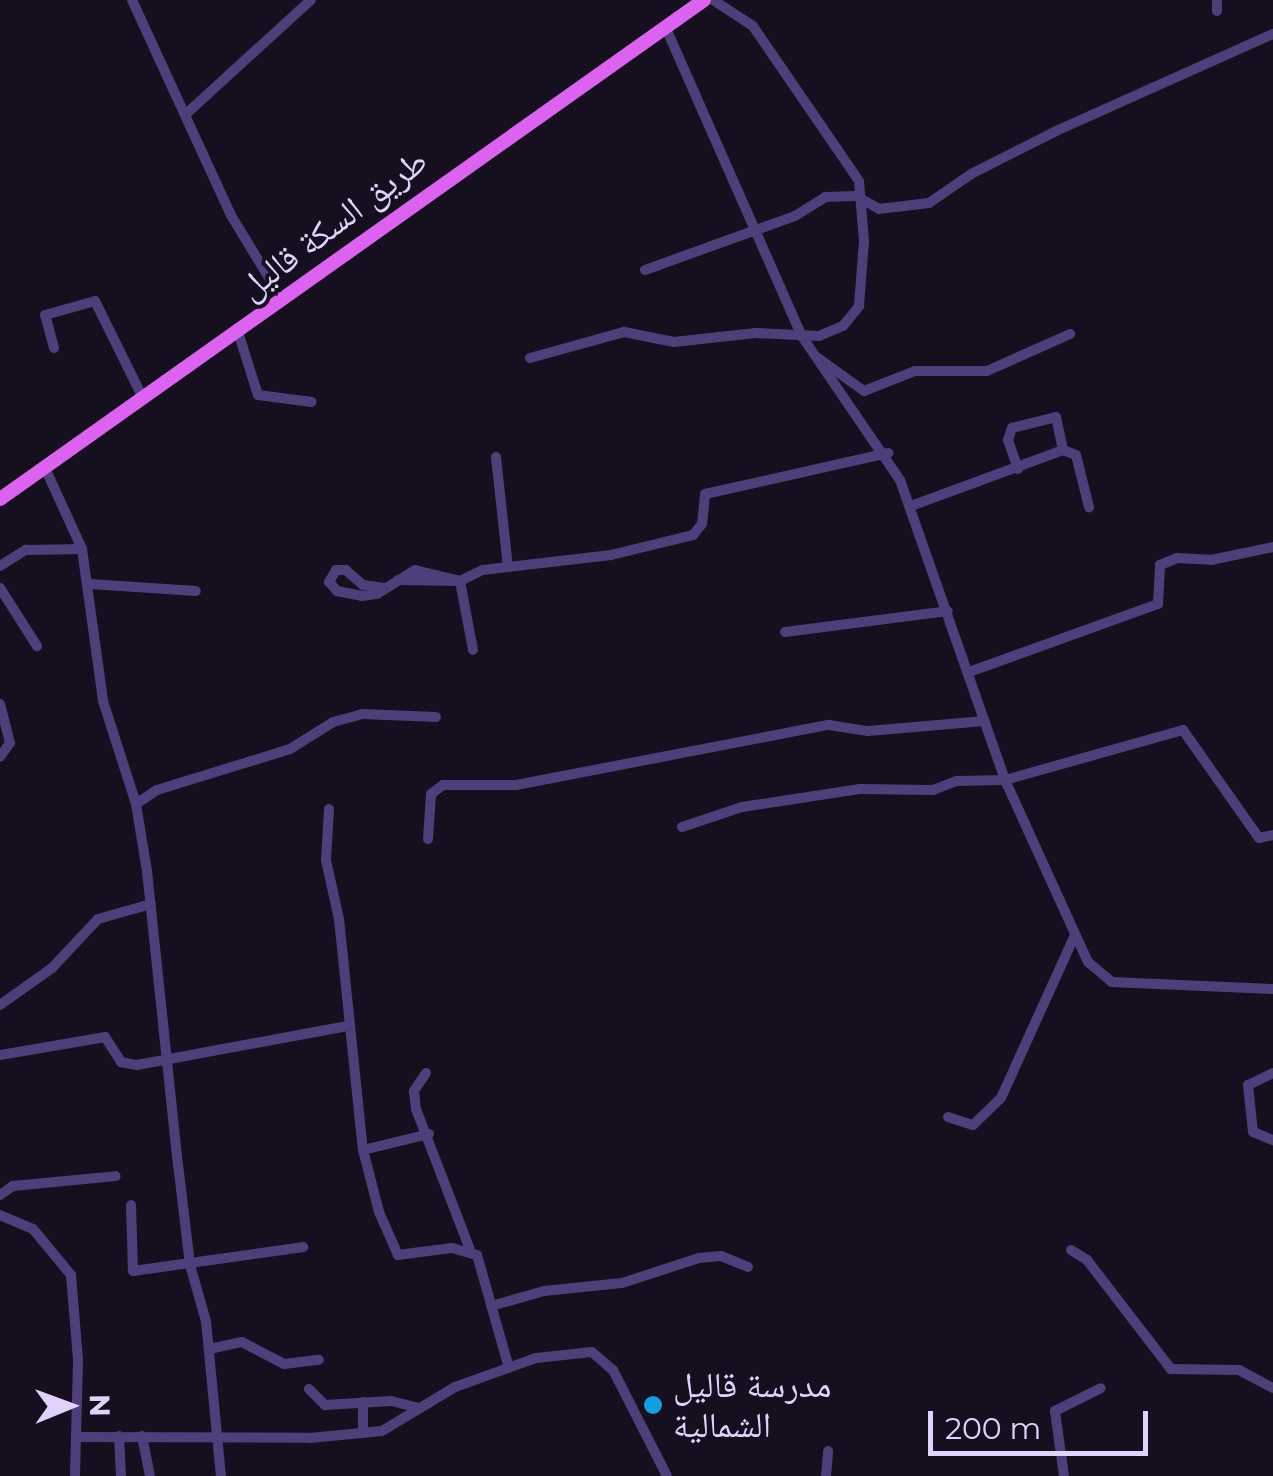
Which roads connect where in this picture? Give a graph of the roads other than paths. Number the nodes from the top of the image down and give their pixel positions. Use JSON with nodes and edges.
{"nodes":[{"id":1,"x":132,"y":0,"type":"edge"},
{"id":2,"x":312,"y":0,"type":"edge"},
{"id":3,"x":704,"y":0,"type":"edge"},
{"id":4,"x":713,"y":0,"type":"edge"},
{"id":5,"x":666,"y":26,"type":"junction"},
{"id":6,"x":1273,"y":34,"type":"edge"},
{"id":7,"x":186,"y":114,"type":"junction"},
{"id":8,"x":864,"y":200,"type":"junction"},
{"id":9,"x":754,"y":226,"type":"junction"},
{"id":10,"x":645,"y":270,"type":"dead end"},
{"id":11,"x":283,"y":301,"type":"junction"},
{"id":12,"x":238,"y":332,"type":"junction"},
{"id":13,"x":1070,"y":334,"type":"dead end"},
{"id":14,"x":802,"y":335,"type":"junction"},
{"id":15,"x":54,"y":348,"type":"dead end"},
{"id":16,"x":810,"y":350,"type":"junction"},
{"id":17,"x":530,"y":358,"type":"dead end"},
{"id":18,"x":142,"y":396,"type":"junction"},
{"id":19,"x":312,"y":402,"type":"dead end"},
{"id":20,"x":1063,"y":450,"type":"junction"},
{"id":21,"x":888,"y":454,"type":"junction"},
{"id":22,"x":496,"y":457,"type":"dead end"},
{"id":23,"x":45,"y":468,"type":"junction"},
{"id":24,"x":1018,"y":469,"type":"junction"},
{"id":25,"x":0,"y":499,"type":"edge"},
{"id":26,"x":912,"y":506,"type":"junction"},
{"id":27,"x":1090,"y":507,"type":"dead end"},
{"id":28,"x":1273,"y":548,"type":"edge"},
{"id":29,"x":82,"y":549,"type":"junction"},
{"id":30,"x":0,"y":566,"type":"edge"},
{"id":31,"x":508,"y":567,"type":"junction"},
{"id":32,"x":415,"y":570,"type":"junction"},
{"id":33,"x":398,"y":580,"type":"junction"},
{"id":34,"x":460,"y":581,"type":"junction"},
{"id":35,"x":90,"y":584,"type":"junction"},
{"id":36,"x":423,"y":584,"type":"junction"},
{"id":37,"x":0,"y":588,"type":"edge"},
{"id":38,"x":385,"y":588,"type":"junction"},
{"id":39,"x":196,"y":591,"type":"dead end"},
{"id":40,"x":948,"y":611,"type":"junction"},
{"id":41,"x":785,"y":632,"type":"dead end"},
{"id":42,"x":37,"y":646,"type":"dead end"},
{"id":43,"x":472,"y":650,"type":"dead end"},
{"id":44,"x":969,"y":672,"type":"junction"},
{"id":45,"x":0,"y":704,"type":"edge"},
{"id":46,"x":436,"y":717,"type":"dead end"},
{"id":47,"x":985,"y":721,"type":"junction"},
{"id":48,"x":0,"y":757,"type":"edge"},
{"id":49,"x":1005,"y":780,"type":"junction"},
{"id":50,"x":136,"y":804,"type":"junction"},
{"id":51,"x":329,"y":809,"type":"dead end"},
{"id":52,"x":682,"y":828,"type":"dead end"},
{"id":53,"x":1273,"y":835,"type":"edge"},
{"id":54,"x":428,"y":839,"type":"dead end"},
{"id":55,"x":151,"y":904,"type":"junction"},
{"id":56,"x":1074,"y":937,"type":"junction"},
{"id":57,"x":1273,"y":988,"type":"edge"},
{"id":58,"x":0,"y":1004,"type":"edge"},
{"id":59,"x":347,"y":1026,"type":"junction"},
{"id":60,"x":0,"y":1055,"type":"edge"},
{"id":61,"x":172,"y":1058,"type":"junction"},
{"id":62,"x":426,"y":1072,"type":"dead end"},
{"id":63,"x":1273,"y":1073,"type":"edge"},
{"id":64,"x":948,"y":1117,"type":"dead end"},
{"id":65,"x":429,"y":1134,"type":"junction"},
{"id":66,"x":1273,"y":1140,"type":"edge"},
{"id":67,"x":363,"y":1150,"type":"junction"},
{"id":68,"x":116,"y":1176,"type":"dead end"},
{"id":69,"x":0,"y":1194,"type":"edge"},
{"id":70,"x":131,"y":1205,"type":"dead end"},
{"id":71,"x":0,"y":1215,"type":"edge"},
{"id":72,"x":303,"y":1248,"type":"dead end"},
{"id":73,"x":470,"y":1250,"type":"junction"},
{"id":74,"x":1071,"y":1250,"type":"dead end"},
{"id":75,"x":190,"y":1265,"type":"junction"},
{"id":76,"x":748,"y":1267,"type":"dead end"},
{"id":77,"x":491,"y":1306,"type":"junction"},
{"id":78,"x":209,"y":1349,"type":"junction"},
{"id":79,"x":318,"y":1360,"type":"dead end"},
{"id":80,"x":510,"y":1368,"type":"junction"},
{"id":81,"x":1100,"y":1388,"type":"dead end"},
{"id":82,"x":1273,"y":1388,"type":"edge"},
{"id":83,"x":310,"y":1389,"type":"dead end"},
{"id":84,"x":362,"y":1402,"type":"junction"},
{"id":85,"x":420,"y":1408,"type":"junction"},
{"id":86,"x":363,"y":1433,"type":"junction"},
{"id":87,"x":119,"y":1436,"type":"junction"},
{"id":88,"x":142,"y":1436,"type":"junction"},
{"id":89,"x":218,"y":1436,"type":"junction"},
{"id":90,"x":77,"y":1437,"type":"junction"},
{"id":91,"x":828,"y":1451,"type":"dead end"},
{"id":92,"x":75,"y":1476,"type":"edge"},
{"id":93,"x":121,"y":1476,"type":"edge"},
{"id":94,"x":150,"y":1476,"type":"edge"},
{"id":95,"x":221,"y":1476,"type":"edge"},
{"id":96,"x":668,"y":1476,"type":"edge"},
{"id":97,"x":826,"y":1476,"type":"edge"},
{"id":98,"x":1064,"y":1476,"type":"edge"}],
"edges":[{"from":1,"to":7,"type":"street"},
{"from":2,"to":7,"type":"street"},
{"from":3,"to":5,"type":"main road","name":"طريق السكة قاليل"},
{"from":4,"to":8,"type":"street"},
{"from":5,"to":9,"type":"street"},
{"from":5,"to":11,"type":"main road","name":"طريق السكة قاليل"},
{"from":6,"to":8,"type":"street"},
{"from":7,"to":11,"type":"street"},
{"from":8,"to":9,"type":"street"},
{"from":8,"to":14,"type":"street"},
{"from":9,"to":10,"type":"street"},
{"from":9,"to":14,"type":"street"},
{"from":11,"to":12,"type":"main road","name":"طريق السكة قاليل"},
{"from":12,"to":18,"type":"main road","name":"طريق السكة قاليل"},
{"from":12,"to":19,"type":"street"},
{"from":13,"to":16,"type":"street"},
{"from":14,"to":16,"type":"street"},
{"from":14,"to":17,"type":"street"},
{"from":15,"to":18,"type":"street"},
{"from":16,"to":21,"type":"street"},
{"from":18,"to":23,"type":"main road","name":"طريق السكة قاليل"},
{"from":20,"to":24,"type":"street"},
{"from":20,"to":24,"type":"street"},
{"from":20,"to":27,"type":"street"},
{"from":21,"to":26,"type":"street"},
{"from":21,"to":31,"type":"street"},
{"from":22,"to":31,"type":"street"},
{"from":23,"to":25,"type":"main road","name":"طريق السكة قاليل"},
{"from":23,"to":29,"type":"street"},
{"from":24,"to":26,"type":"street"},
{"from":26,"to":40,"type":"street"},
{"from":28,"to":44,"type":"street"},
{"from":29,"to":30,"type":"street"},
{"from":29,"to":35,"type":"street"},
{"from":31,"to":34,"type":"street"},
{"from":32,"to":33,"type":"street"},
{"from":32,"to":34,"type":"street"},
{"from":32,"to":36,"type":"street"},
{"from":33,"to":36,"type":"street"},
{"from":33,"to":38,"type":"street"},
{"from":34,"to":36,"type":"street"},
{"from":34,"to":43,"type":"street"},
{"from":35,"to":39,"type":"street"},
{"from":35,"to":50,"type":"street"},
{"from":37,"to":42,"type":"street"},
{"from":38,"to":38,"type":"street"},
{"from":40,"to":41,"type":"street"},
{"from":40,"to":44,"type":"street"},
{"from":44,"to":47,"type":"street"},
{"from":45,"to":48,"type":"street"},
{"from":46,"to":50,"type":"street"},
{"from":47,"to":49,"type":"street"},
{"from":47,"to":54,"type":"street"},
{"from":49,"to":52,"type":"street"},
{"from":49,"to":53,"type":"street"},
{"from":49,"to":56,"type":"street"},
{"from":50,"to":55,"type":"street"},
{"from":51,"to":59,"type":"street"},
{"from":55,"to":58,"type":"street"},
{"from":55,"to":61,"type":"street"},
{"from":56,"to":57,"type":"street"},
{"from":56,"to":64,"type":"street"},
{"from":59,"to":61,"type":"street"},
{"from":59,"to":67,"type":"street"},
{"from":60,"to":61,"type":"street"},
{"from":61,"to":75,"type":"street"},
{"from":62,"to":65,"type":"street"},
{"from":63,"to":66,"type":"street"},
{"from":65,"to":67,"type":"street"},
{"from":65,"to":73,"type":"street"},
{"from":67,"to":73,"type":"street"},
{"from":68,"to":69,"type":"street"},
{"from":70,"to":75,"type":"street"},
{"from":71,"to":90,"type":"street"},
{"from":72,"to":75,"type":"street"},
{"from":73,"to":77,"type":"street"},
{"from":74,"to":82,"type":"street"},
{"from":75,"to":78,"type":"street"},
{"from":76,"to":77,"type":"street"},
{"from":77,"to":80,"type":"street"},
{"from":78,"to":79,"type":"street"},
{"from":78,"to":89,"type":"street"},
{"from":80,"to":85,"type":"street"},
{"from":80,"to":96,"type":"street"},
{"from":81,"to":98,"type":"street"},
{"from":83,"to":84,"type":"street"},
{"from":84,"to":85,"type":"street"},
{"from":84,"to":86,"type":"street"},
{"from":85,"to":86,"type":"street"},
{"from":86,"to":89,"type":"street"},
{"from":87,"to":88,"type":"street"},
{"from":87,"to":90,"type":"street"},
{"from":87,"to":93,"type":"street"},
{"from":88,"to":89,"type":"street"},
{"from":88,"to":94,"type":"street"},
{"from":89,"to":95,"type":"street"},
{"from":90,"to":92,"type":"street"},
{"from":91,"to":97,"type":"street"}]}
